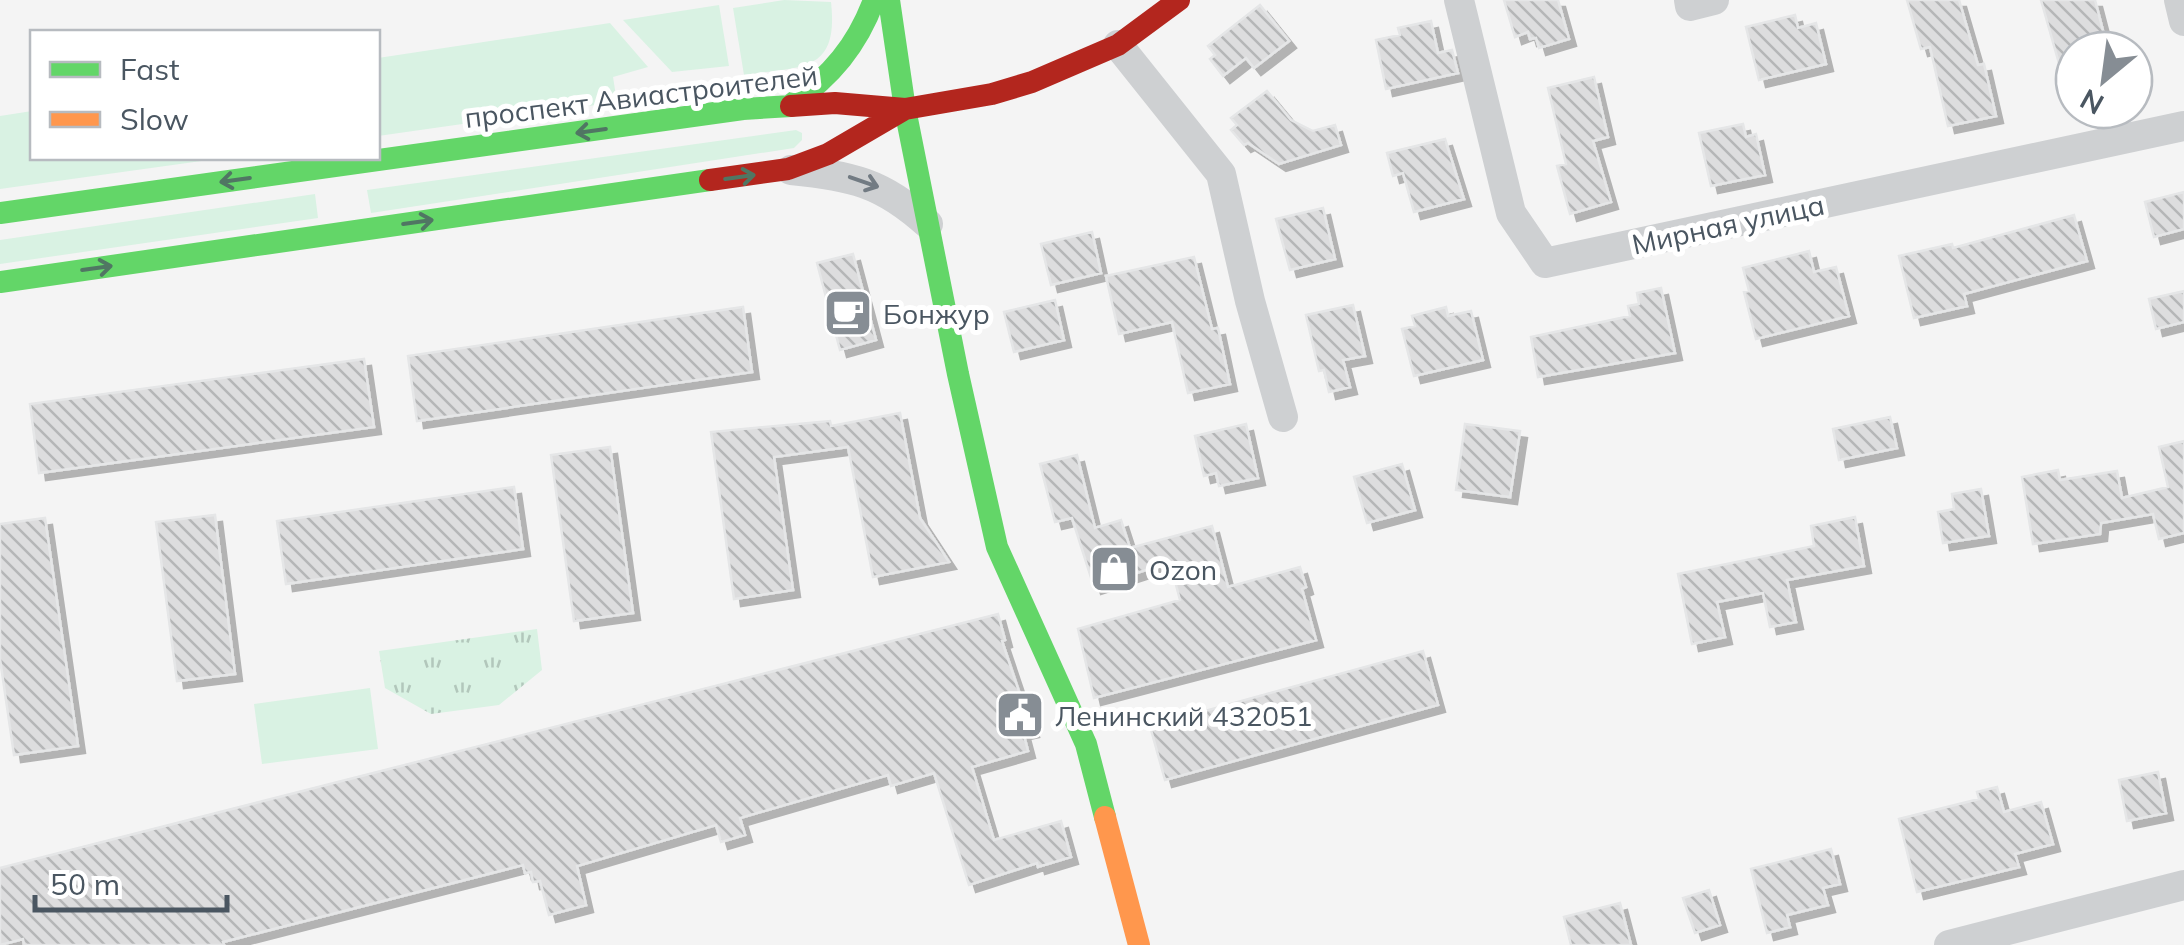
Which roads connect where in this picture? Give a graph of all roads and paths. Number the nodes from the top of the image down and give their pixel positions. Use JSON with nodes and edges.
{"nodes":[{"id":1,"x":874,"y":0,"type":"edge"},
{"id":2,"x":889,"y":0,"type":"edge"},
{"id":3,"x":1179,"y":0,"type":"edge"},
{"id":4,"x":1459,"y":0,"type":"edge"},
{"id":5,"x":1689,"y":0,"type":"edge"},
{"id":6,"x":1714,"y":0,"type":"edge"},
{"id":7,"x":2179,"y":0,"type":"edge"},
{"id":8,"x":2184,"y":21,"type":"edge"},
{"id":9,"x":1118,"y":45,"type":"junction"},
{"id":10,"x":792,"y":104,"type":"junction"},
{"id":11,"x":905,"y":109,"type":"junction"},
{"id":12,"x":2184,"y":126,"type":"edge"},
{"id":13,"x":788,"y":169,"type":"junction"},
{"id":14,"x":0,"y":212,"type":"edge"},
{"id":15,"x":928,"y":224,"type":"junction"},
{"id":16,"x":0,"y":282,"type":"edge"},
{"id":17,"x":1283,"y":417,"type":"dead end"},
{"id":18,"x":2184,"y":885,"type":"edge"},
{"id":19,"x":1139,"y":945,"type":"edge"},
{"id":20,"x":1948,"y":945,"type":"edge"}],
"edges":[{"from":1,"to":10,"type":"main road"},
{"from":2,"to":11,"type":"main road"},
{"from":3,"to":9,"type":"main road"},
{"from":4,"to":12,"type":"street","name":"Мирная улица"},
{"from":5,"to":6,"type":"street"},
{"from":7,"to":8,"type":"street"},
{"from":9,"to":11,"type":"main road"},
{"from":9,"to":17,"type":"street"},
{"from":10,"to":11,"type":"main road","name":"проспект Авиастроителей"},
{"from":10,"to":14,"type":"main road","name":"проспект Авиастроителей","one_way":true},
{"from":11,"to":13,"type":"main road"},
{"from":11,"to":15,"type":"main road"},
{"from":13,"to":15,"type":"street","one_way":true},
{"from":16,"to":13,"type":"main road","one_way":true},
{"from":15,"to":19,"type":"main road"},
{"from":18,"to":20,"type":"street"}]}
